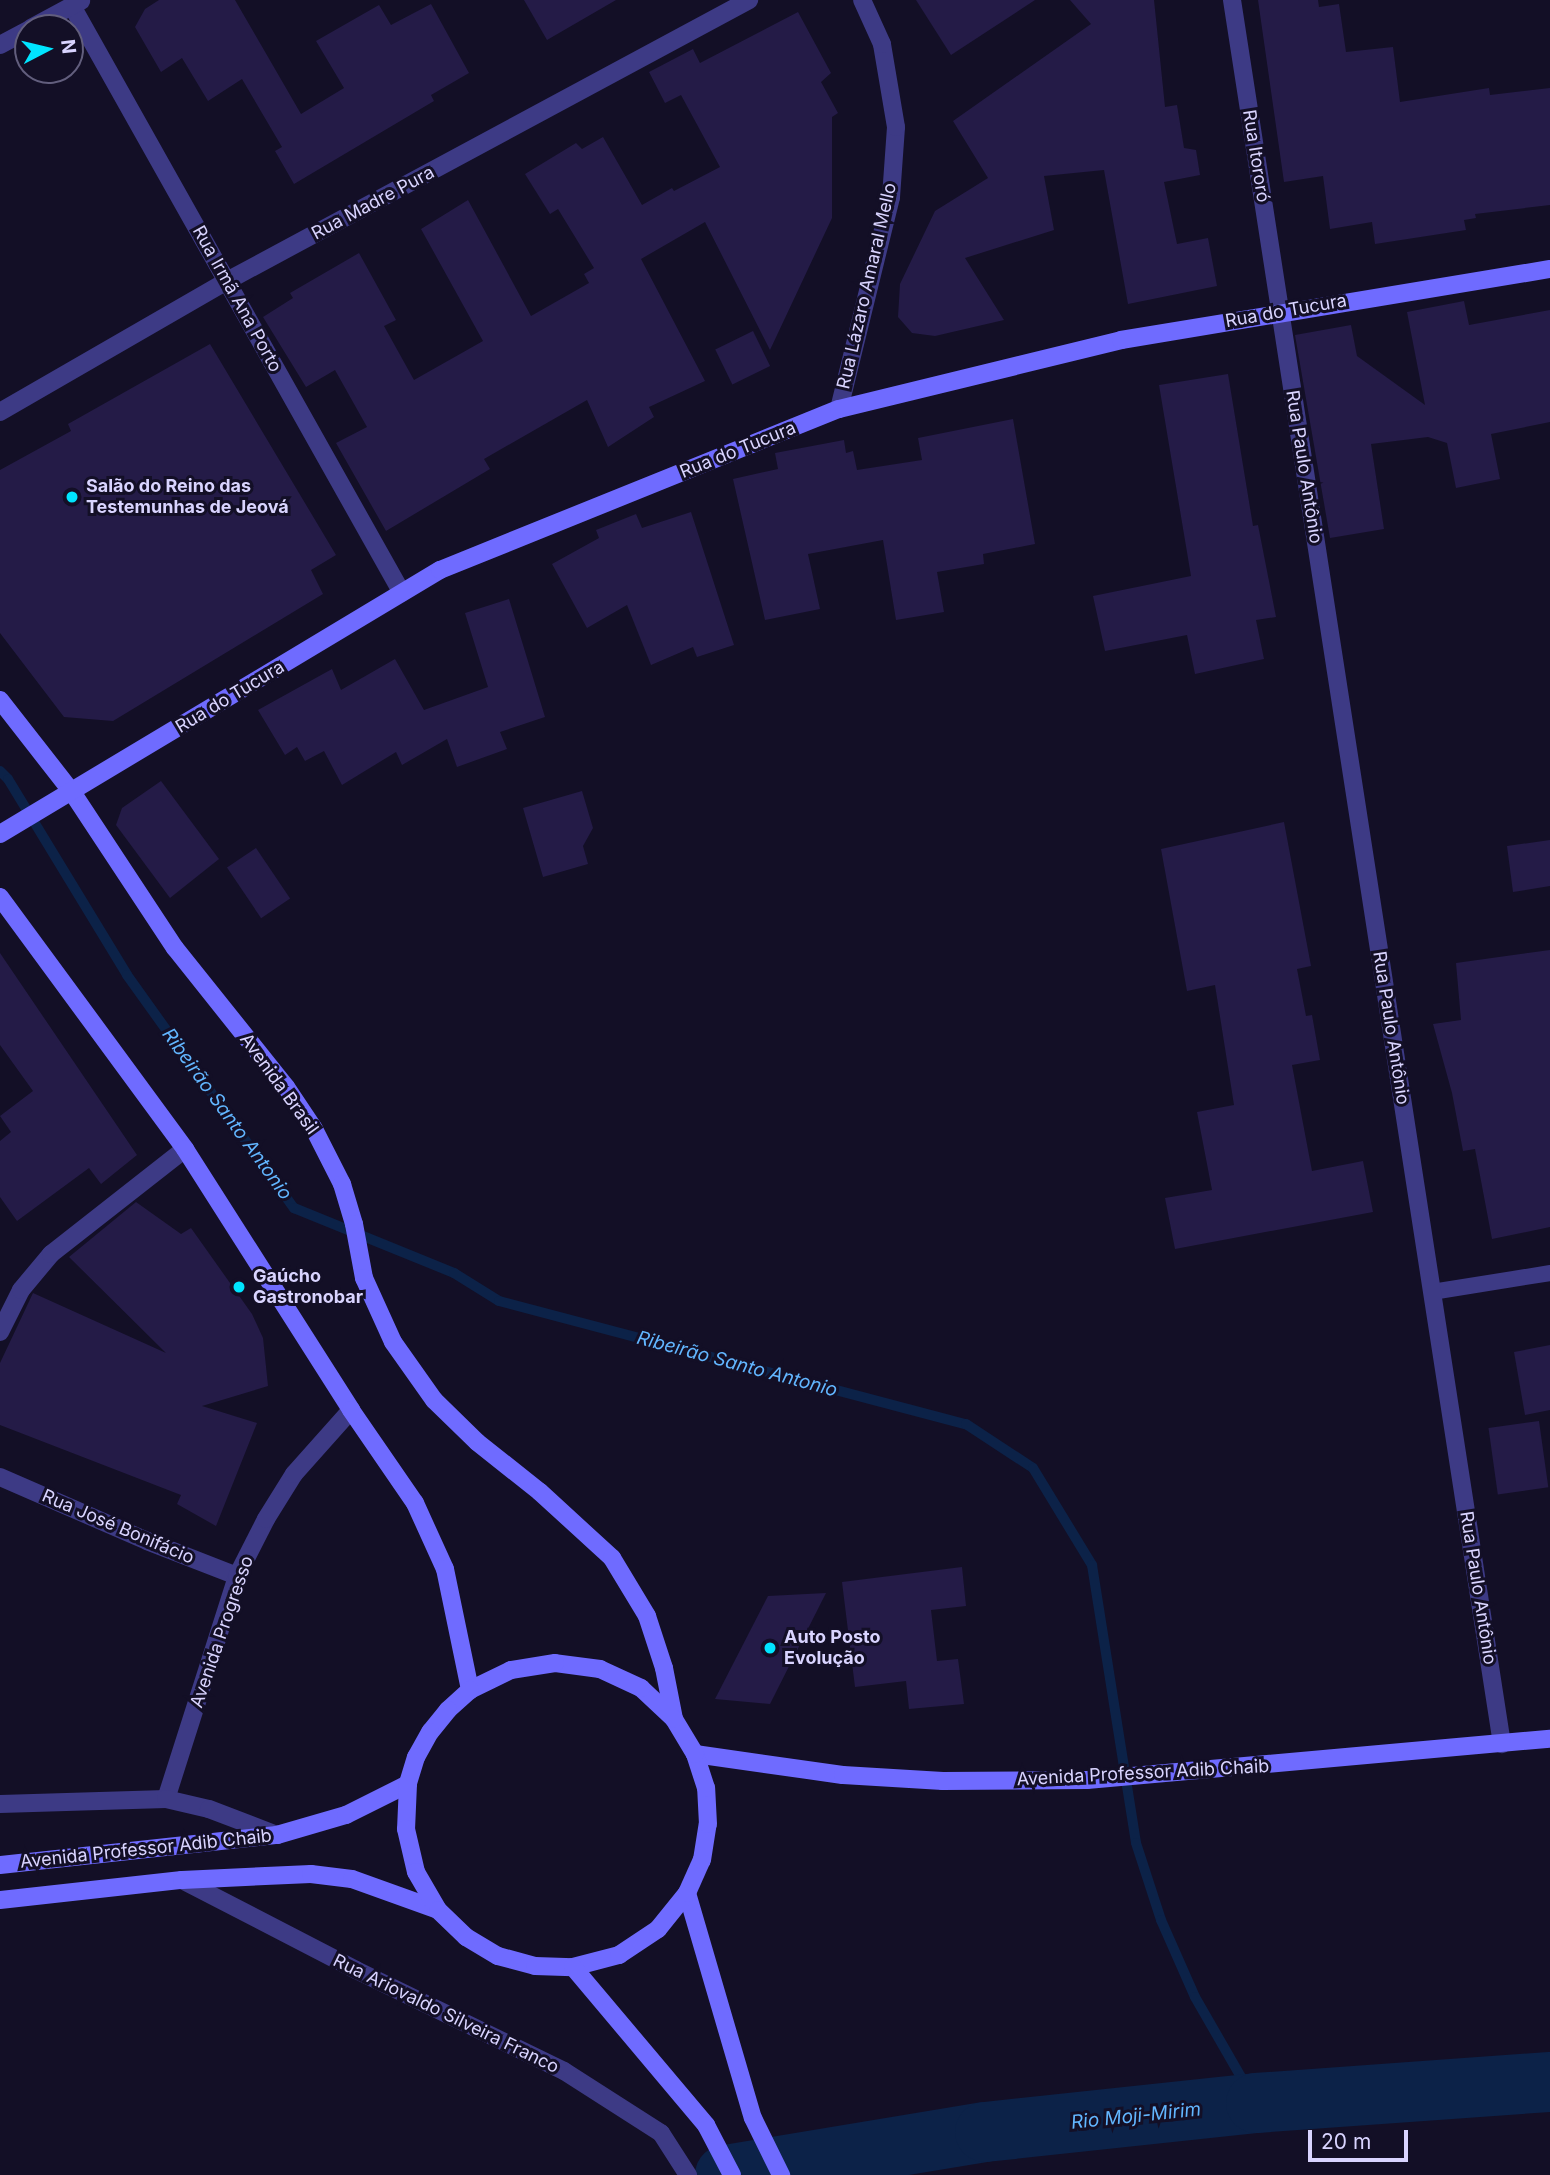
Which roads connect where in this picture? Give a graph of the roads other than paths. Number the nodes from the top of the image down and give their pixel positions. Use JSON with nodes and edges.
{"nodes":[{"id":1,"x":749,"y":0,"type":"edge"},
{"id":2,"x":862,"y":0,"type":"edge"},
{"id":3,"x":1232,"y":0,"type":"edge"},
{"id":4,"x":77,"y":3,"type":"edge"},
{"id":5,"x":57,"y":14,"type":"edge"},
{"id":6,"x":1550,"y":269,"type":"edge"},
{"id":7,"x":228,"y":281,"type":"junction"},
{"id":8,"x":1280,"y":312,"type":"junction"},
{"id":9,"x":839,"y":409,"type":"junction"},
{"id":10,"x":0,"y":412,"type":"edge"},
{"id":11,"x":402,"y":593,"type":"junction"},
{"id":12,"x":0,"y":700,"type":"edge"},
{"id":13,"x":72,"y":792,"type":"junction"},
{"id":14,"x":0,"y":834,"type":"edge"},
{"id":15,"x":0,"y":897,"type":"edge"},
{"id":16,"x":185,"y":1149,"type":"junction"},
{"id":17,"x":1550,"y":1273,"type":"edge"},
{"id":18,"x":1432,"y":1292,"type":"junction"},
{"id":19,"x":0,"y":1332,"type":"edge"},
{"id":20,"x":351,"y":1409,"type":"junction"},
{"id":21,"x":0,"y":1478,"type":"edge"},
{"id":22,"x":237,"y":1576,"type":"junction"},
{"id":23,"x":470,"y":1690,"type":"junction"},
{"id":24,"x":674,"y":1719,"type":"junction"},
{"id":25,"x":1550,"y":1739,"type":"edge"},
{"id":26,"x":1502,"y":1744,"type":"junction"},
{"id":27,"x":695,"y":1754,"type":"junction"},
{"id":28,"x":408,"y":1784,"type":"junction"},
{"id":29,"x":166,"y":1799,"type":"junction"},
{"id":30,"x":0,"y":1804,"type":"edge"},
{"id":31,"x":277,"y":1835,"type":"junction"},
{"id":32,"x":0,"y":1865,"type":"edge"},
{"id":33,"x":182,"y":1880,"type":"junction"},
{"id":34,"x":687,"y":1892,"type":"junction"},
{"id":35,"x":0,"y":1900,"type":"edge"},
{"id":36,"x":438,"y":1910,"type":"junction"},
{"id":37,"x":573,"y":1967,"type":"junction"},
{"id":38,"x":688,"y":2175,"type":"edge"},
{"id":39,"x":732,"y":2175,"type":"edge"},
{"id":40,"x":780,"y":2175,"type":"edge"}],
"edges":[{"from":1,"to":7,"type":"street","name":"Rua Madre Pura"},
{"from":2,"to":9,"type":"street","name":"Rua Lázaro Amaral Mello"},
{"from":3,"to":8,"type":"street","name":"Rua Itororó"},
{"from":4,"to":5,"type":"street"},
{"from":4,"to":7,"type":"street","name":"Rua Irmã Ana Porto"},
{"from":6,"to":8,"type":"main road","name":"Rua do Tucura"},
{"from":7,"to":10,"type":"street","name":"Rua Madre Pura"},
{"from":7,"to":11,"type":"street","name":"Rua Irmã Ana Porto"},
{"from":8,"to":9,"type":"main road","name":"Rua do Tucura"},
{"from":8,"to":18,"type":"street","name":"Rua Paulo Antônio"},
{"from":9,"to":11,"type":"main road","name":"Rua do Tucura"},
{"from":11,"to":13,"type":"main road","name":"Rua do Tucura"},
{"from":12,"to":13,"type":"main road","name":"Avenida Brasil"},
{"from":13,"to":14,"type":"main road","name":"Rua do Tucura"},
{"from":13,"to":24,"type":"main road","name":"Avenida Brasil"},
{"from":15,"to":16,"type":"main road"},
{"from":16,"to":19,"type":"street"},
{"from":16,"to":20,"type":"main road"},
{"from":17,"to":18,"type":"lane"},
{"from":18,"to":26,"type":"street","name":"Rua Paulo Antônio"},
{"from":20,"to":22,"type":"street","name":"Avenida Progresso"},
{"from":20,"to":23,"type":"main road"},
{"from":21,"to":22,"type":"street","name":"Rua José Bonifácio"},
{"from":22,"to":29,"type":"street","name":"Avenida Progresso"},
{"from":23,"to":24,"type":"main road"},
{"from":23,"to":28,"type":"main road"},
{"from":24,"to":27,"type":"main road"},
{"from":25,"to":26,"type":"main road","name":"Avenida Professor Adib Chaib"},
{"from":26,"to":27,"type":"main road","name":"Avenida Professor Adib Chaib"},
{"from":27,"to":34,"type":"main road"},
{"from":28,"to":31,"type":"main road","name":"Avenida Professor Adib Chaib"},
{"from":28,"to":36,"type":"main road"},
{"from":29,"to":30,"type":"street"},
{"from":29,"to":31,"type":"street"},
{"from":31,"to":32,"type":"main road","name":"Avenida Professor Adib Chaib"},
{"from":33,"to":35,"type":"main road","name":"Avenida Professor Adib Chaib"},
{"from":33,"to":36,"type":"main road","name":"Avenida Professor Adib Chaib"},
{"from":33,"to":38,"type":"street","name":"Rua Ariovaldo Silveira Franco"},
{"from":34,"to":37,"type":"main road"},
{"from":34,"to":40,"type":"main road"},
{"from":36,"to":37,"type":"main road"},
{"from":37,"to":39,"type":"main road"}]}
